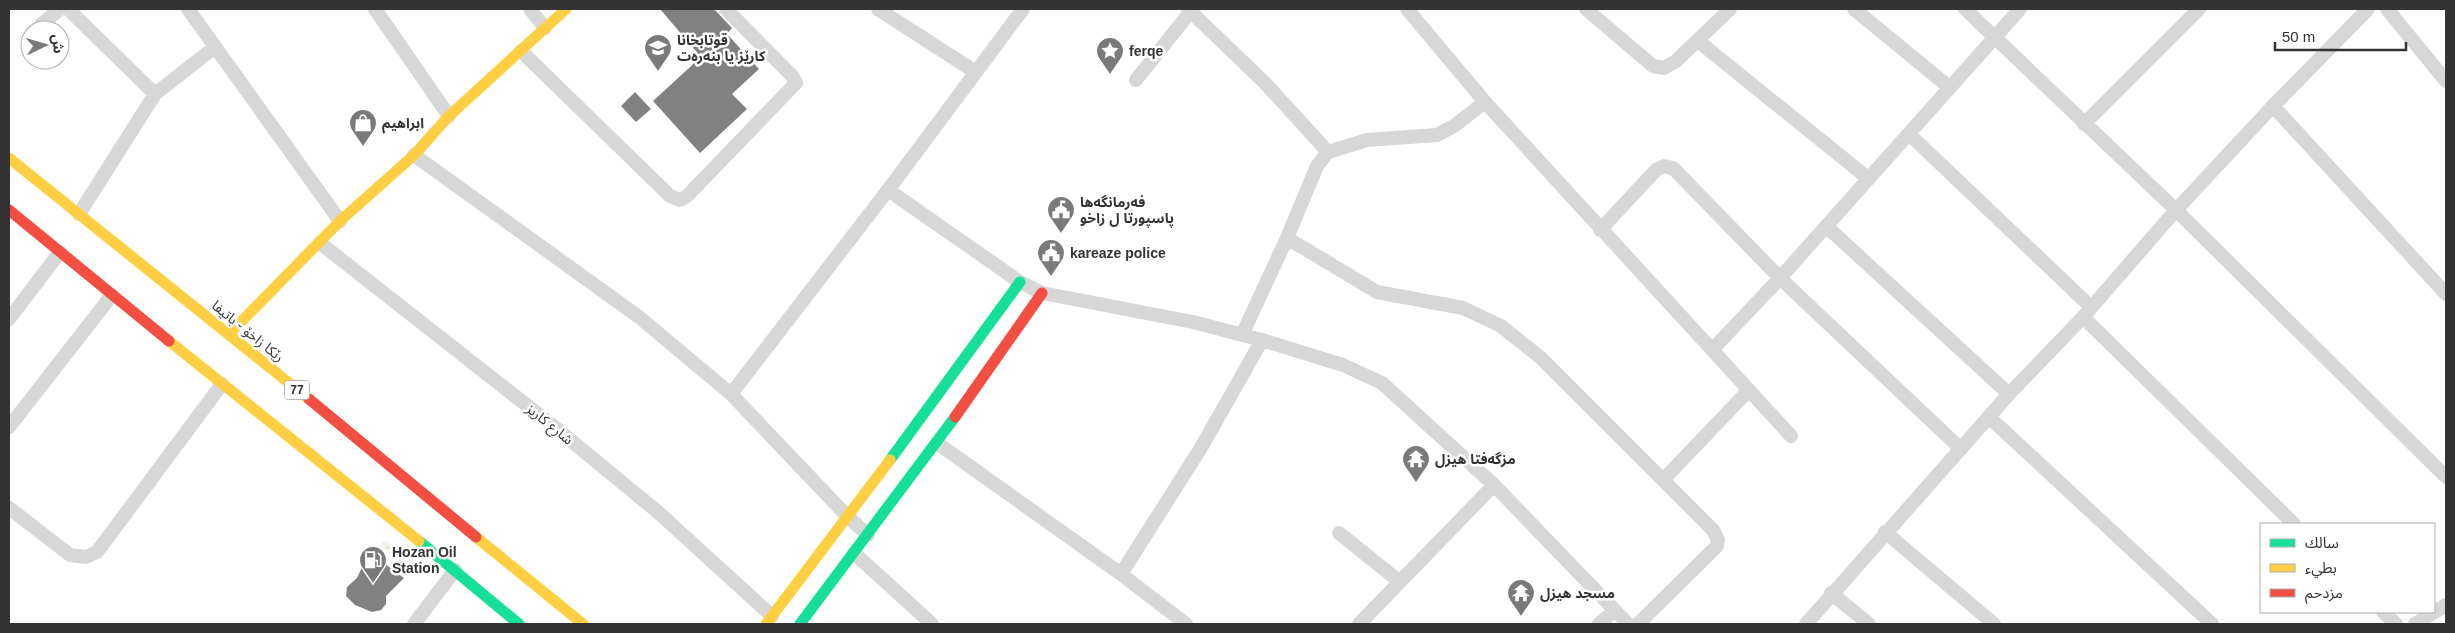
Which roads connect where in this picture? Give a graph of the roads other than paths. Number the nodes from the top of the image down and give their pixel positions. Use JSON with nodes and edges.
{"nodes":[{"id":1,"x":60,"y":9,"type":"edge"},
{"id":2,"x":68,"y":9,"type":"edge"},
{"id":3,"x":188,"y":9,"type":"edge"},
{"id":4,"x":375,"y":9,"type":"edge"},
{"id":5,"x":530,"y":9,"type":"edge"},
{"id":6,"x":566,"y":9,"type":"edge"},
{"id":7,"x":726,"y":9,"type":"edge"},
{"id":8,"x":878,"y":9,"type":"edge"},
{"id":9,"x":1023,"y":9,"type":"edge"},
{"id":10,"x":1586,"y":9,"type":"edge"},
{"id":11,"x":1730,"y":9,"type":"edge"},
{"id":12,"x":1854,"y":9,"type":"edge"},
{"id":13,"x":1965,"y":9,"type":"edge"},
{"id":14,"x":2020,"y":9,"type":"edge"},
{"id":15,"x":2199,"y":9,"type":"edge"},
{"id":16,"x":2368,"y":9,"type":"edge"},
{"id":17,"x":2388,"y":9,"type":"edge"},
{"id":18,"x":1189,"y":10,"type":"edge"},
{"id":19,"x":1411,"y":10,"type":"edge"},
{"id":20,"x":47,"y":20,"type":"edge"},
{"id":21,"x":545,"y":28,"type":"junction"},
{"id":22,"x":1994,"y":36,"type":"junction"},
{"id":23,"x":1698,"y":41,"type":"junction"},
{"id":24,"x":215,"y":47,"type":"junction"},
{"id":25,"x":521,"y":51,"type":"junction"},
{"id":26,"x":974,"y":72,"type":"junction"},
{"id":27,"x":1136,"y":80,"type":"dead end"},
{"id":28,"x":2446,"y":81,"type":"edge"},
{"id":29,"x":1949,"y":87,"type":"junction"},
{"id":30,"x":155,"y":94,"type":"junction"},
{"id":31,"x":1485,"y":102,"type":"junction"},
{"id":32,"x":2273,"y":106,"type":"junction"},
{"id":33,"x":449,"y":116,"type":"junction"},
{"id":34,"x":2084,"y":124,"type":"junction"},
{"id":35,"x":1909,"y":134,"type":"junction"},
{"id":36,"x":1328,"y":152,"type":"junction"},
{"id":37,"x":414,"y":155,"type":"junction"},
{"id":38,"x":9,"y":158,"type":"edge"},
{"id":39,"x":1869,"y":179,"type":"junction"},
{"id":40,"x":888,"y":190,"type":"junction"},
{"id":41,"x":9,"y":210,"type":"edge"},
{"id":42,"x":2176,"y":210,"type":"junction"},
{"id":43,"x":79,"y":214,"type":"junction"},
{"id":44,"x":340,"y":221,"type":"junction"},
{"id":45,"x":1826,"y":226,"type":"junction"},
{"id":46,"x":1600,"y":230,"type":"junction"},
{"id":47,"x":1287,"y":238,"type":"junction"},
{"id":48,"x":320,"y":244,"type":"junction"},
{"id":49,"x":60,"y":252,"type":"junction"},
{"id":50,"x":1780,"y":278,"type":"junction"},
{"id":51,"x":1020,"y":282,"type":"junction"},
{"id":52,"x":1042,"y":293,"type":"junction"},
{"id":53,"x":2446,"y":294,"type":"edge"},
{"id":54,"x":112,"y":295,"type":"junction"},
{"id":55,"x":2087,"y":312,"type":"junction"},
{"id":56,"x":9,"y":319,"type":"edge"},
{"id":57,"x":229,"y":334,"type":"junction"},
{"id":58,"x":1242,"y":335,"type":"junction"},
{"id":59,"x":1262,"y":340,"type":"junction"},
{"id":60,"x":1712,"y":350,"type":"junction"},
{"id":61,"x":222,"y":384,"type":"junction"},
{"id":62,"x":1750,"y":390,"type":"junction"},
{"id":63,"x":731,"y":394,"type":"junction"},
{"id":64,"x":2009,"y":394,"type":"junction"},
{"id":65,"x":1989,"y":417,"type":"junction"},
{"id":66,"x":9,"y":427,"type":"edge"},
{"id":67,"x":1791,"y":436,"type":"dead end"},
{"id":68,"x":937,"y":444,"type":"junction"},
{"id":69,"x":1961,"y":449,"type":"junction"},
{"id":70,"x":2446,"y":476,"type":"edge"},
{"id":71,"x":1663,"y":480,"type":"junction"},
{"id":72,"x":1494,"y":484,"type":"junction"},
{"id":73,"x":9,"y":508,"type":"edge"},
{"id":74,"x":848,"y":517,"type":"junction"},
{"id":75,"x":2293,"y":523,"type":"edge"},
{"id":76,"x":1885,"y":532,"type":"junction"},
{"id":77,"x":1339,"y":533,"type":"dead end"},
{"id":78,"x":868,"y":535,"type":"junction"},
{"id":79,"x":854,"y":553,"type":"junction"},
{"id":80,"x":455,"y":570,"type":"junction"},
{"id":81,"x":1121,"y":574,"type":"junction"},
{"id":82,"x":1400,"y":582,"type":"junction"},
{"id":83,"x":1831,"y":593,"type":"junction"},
{"id":84,"x":2446,"y":605,"type":"edge"},
{"id":85,"x":1614,"y":611,"type":"junction"},
{"id":86,"x":2435,"y":612,"type":"edge"},
{"id":87,"x":2384,"y":613,"type":"edge"},
{"id":88,"x":2433,"y":613,"type":"edge"},
{"id":89,"x":503,"y":619,"type":"edge"},
{"id":90,"x":769,"y":620,"type":"edge"},
{"id":91,"x":414,"y":624,"type":"edge"},
{"id":92,"x":519,"y":624,"type":"edge"},
{"id":93,"x":583,"y":624,"type":"edge"},
{"id":94,"x":800,"y":624,"type":"edge"},
{"id":95,"x":932,"y":624,"type":"edge"},
{"id":96,"x":1186,"y":624,"type":"edge"},
{"id":97,"x":1359,"y":624,"type":"edge"},
{"id":98,"x":1599,"y":624,"type":"edge"},
{"id":99,"x":1628,"y":624,"type":"edge"},
{"id":100,"x":1638,"y":624,"type":"edge"},
{"id":101,"x":1806,"y":624,"type":"edge"},
{"id":102,"x":1869,"y":624,"type":"edge"},
{"id":103,"x":1994,"y":624,"type":"edge"},
{"id":104,"x":2212,"y":624,"type":"edge"},
{"id":105,"x":2396,"y":624,"type":"edge"},
{"id":106,"x":2415,"y":624,"type":"edge"}],
"edges":[{"from":1,"to":20,"type":"street"},
{"from":2,"to":30,"type":"street"},
{"from":3,"to":24,"type":"street"},
{"from":4,"to":33,"type":"street"},
{"from":5,"to":21,"type":"street"},
{"from":6,"to":21,"type":"main road"},
{"from":7,"to":25,"type":"street"},
{"from":8,"to":26,"type":"street"},
{"from":9,"to":26,"type":"street"},
{"from":10,"to":23,"type":"street"},
{"from":11,"to":23,"type":"street"},
{"from":12,"to":29,"type":"street"},
{"from":13,"to":22,"type":"street"},
{"from":14,"to":22,"type":"street"},
{"from":15,"to":34,"type":"street"},
{"from":16,"to":32,"type":"street"},
{"from":17,"to":28,"type":"street"},
{"from":18,"to":27,"type":"street"},
{"from":18,"to":36,"type":"street"},
{"from":19,"to":31,"type":"street"},
{"from":21,"to":25,"type":"main road"},
{"from":22,"to":29,"type":"street"},
{"from":22,"to":34,"type":"street"},
{"from":23,"to":39,"type":"street"},
{"from":24,"to":30,"type":"street"},
{"from":24,"to":44,"type":"street"},
{"from":25,"to":33,"type":"main road"},
{"from":26,"to":40,"type":"street"},
{"from":29,"to":35,"type":"street"},
{"from":30,"to":43,"type":"street"},
{"from":31,"to":36,"type":"street"},
{"from":31,"to":46,"type":"street"},
{"from":32,"to":42,"type":"street"},
{"from":32,"to":53,"type":"street"},
{"from":33,"to":37,"type":"main road"},
{"from":34,"to":42,"type":"street"},
{"from":35,"to":39,"type":"street"},
{"from":35,"to":55,"type":"street"},
{"from":36,"to":47,"type":"street"},
{"from":37,"to":44,"type":"main road"},
{"from":37,"to":63,"type":"street"},
{"from":38,"to":43,"type":"main road","name":"رێکا زاخۆ - باتیفا","number":"77"},
{"from":39,"to":45,"type":"street"},
{"from":40,"to":51,"type":"street"},
{"from":40,"to":63,"type":"street"},
{"from":41,"to":49,"type":"main road"},
{"from":42,"to":55,"type":"street"},
{"from":42,"to":70,"type":"street"},
{"from":43,"to":57,"type":"main road","name":"رێکا زاخۆ - باتیفا","number":"77"},
{"from":44,"to":48,"type":"main road"},
{"from":45,"to":50,"type":"street"},
{"from":45,"to":64,"type":"street"},
{"from":46,"to":50,"type":"street"},
{"from":46,"to":60,"type":"street"},
{"from":47,"to":58,"type":"street"},
{"from":47,"to":71,"type":"street"},
{"from":48,"to":57,"type":"main road"},
{"from":48,"to":90,"type":"street","name":"شارع كاريز"},
{"from":49,"to":54,"type":"main road"},
{"from":49,"to":56,"type":"street"},
{"from":50,"to":60,"type":"street"},
{"from":50,"to":69,"type":"street"},
{"from":51,"to":52,"type":"street"},
{"from":51,"to":74,"type":"main road"},
{"from":52,"to":58,"type":"street"},
{"from":52,"to":68,"type":"main road"},
{"from":54,"to":61,"type":"main road"},
{"from":54,"to":66,"type":"street"},
{"from":55,"to":64,"type":"street"},
{"from":55,"to":75,"type":"street"},
{"from":57,"to":93,"type":"main road","name":"رێکا زاخۆ - باتیفا","number":"77"},
{"from":58,"to":59,"type":"street"},
{"from":59,"to":72,"type":"street"},
{"from":59,"to":81,"type":"street"},
{"from":60,"to":62,"type":"street"},
{"from":61,"to":73,"type":"street"},
{"from":61,"to":80,"type":"main road"},
{"from":62,"to":67,"type":"street"},
{"from":62,"to":71,"type":"street"},
{"from":63,"to":74,"type":"street"},
{"from":64,"to":65,"type":"street"},
{"from":65,"to":69,"type":"street"},
{"from":65,"to":104,"type":"street"},
{"from":68,"to":78,"type":"main road"},
{"from":68,"to":81,"type":"street"},
{"from":69,"to":76,"type":"street"},
{"from":71,"to":100,"type":"street"},
{"from":72,"to":82,"type":"street"},
{"from":72,"to":85,"type":"street"},
{"from":74,"to":78,"type":"street"},
{"from":74,"to":90,"type":"main road"},
{"from":76,"to":83,"type":"street"},
{"from":76,"to":103,"type":"street"},
{"from":77,"to":82,"type":"street"},
{"from":78,"to":79,"type":"main road"},
{"from":79,"to":94,"type":"main road"},
{"from":79,"to":95,"type":"street"},
{"from":80,"to":89,"type":"main road"},
{"from":80,"to":91,"type":"street"},
{"from":81,"to":96,"type":"street"},
{"from":82,"to":97,"type":"street"},
{"from":83,"to":101,"type":"street"},
{"from":83,"to":102,"type":"street"},
{"from":84,"to":86,"type":"street"},
{"from":85,"to":98,"type":"street"},
{"from":85,"to":99,"type":"street"},
{"from":87,"to":105,"type":"street"},
{"from":88,"to":106,"type":"street"},
{"from":89,"to":92,"type":"main road"}]}
